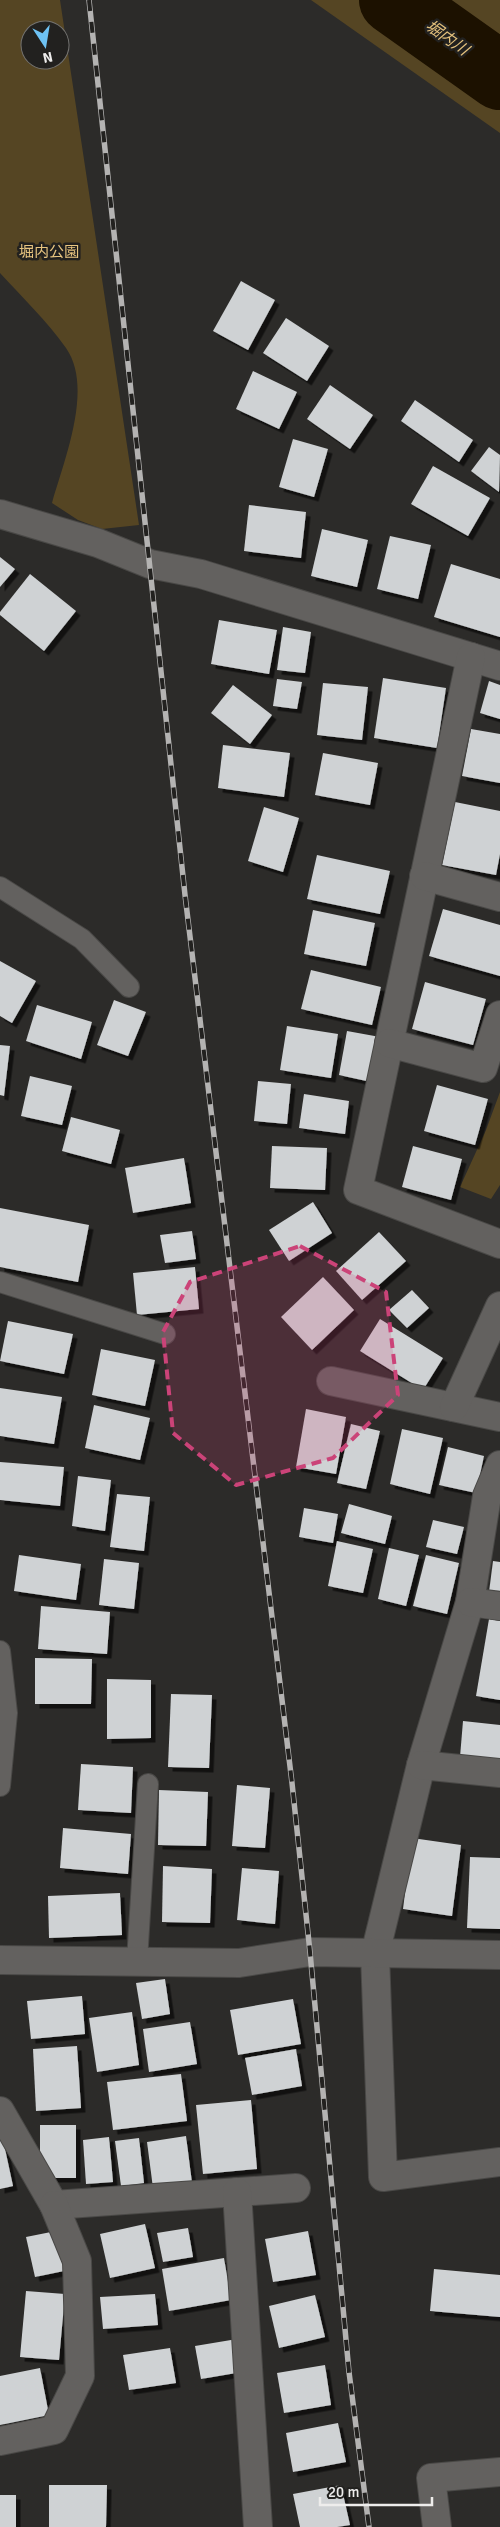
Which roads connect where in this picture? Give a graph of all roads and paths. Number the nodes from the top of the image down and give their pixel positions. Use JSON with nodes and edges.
{"nodes":[{"id":1,"x":0,"y":514,"type":"edge"},
{"id":2,"x":471,"y":657,"type":"junction"},
{"id":3,"x":500,"y":666,"type":"edge"},
{"id":4,"x":424,"y":876,"type":"junction"},
{"id":5,"x":0,"y":887,"type":"edge"},
{"id":6,"x":500,"y":897,"type":"edge"},
{"id":7,"x":129,"y":987,"type":"dead end"},
{"id":8,"x":500,"y":1015,"type":"edge"},
{"id":9,"x":389,"y":1043,"type":"junction"},
{"id":10,"x":500,"y":1244,"type":"edge"},
{"id":11,"x":0,"y":1282,"type":"edge"},
{"id":12,"x":500,"y":1306,"type":"edge"},
{"id":13,"x":165,"y":1334,"type":"dead end"},
{"id":14,"x":331,"y":1381,"type":"dead end"},
{"id":15,"x":454,"y":1407,"type":"junction"},
{"id":16,"x":500,"y":1418,"type":"edge"},
{"id":17,"x":500,"y":1465,"type":"edge"},
{"id":18,"x":470,"y":1602,"type":"junction"},
{"id":19,"x":500,"y":1606,"type":"edge"},
{"id":20,"x":0,"y":1651,"type":"edge"},
{"id":21,"x":421,"y":1765,"type":"junction"},
{"id":22,"x":500,"y":1773,"type":"edge"},
{"id":23,"x":148,"y":1784,"type":"dead end"},
{"id":24,"x":0,"y":1786,"type":"edge"},
{"id":25,"x":375,"y":1954,"type":"junction"},
{"id":26,"x":500,"y":1955,"type":"edge"},
{"id":27,"x":0,"y":1960,"type":"edge"},
{"id":28,"x":137,"y":1961,"type":"junction"},
{"id":29,"x":0,"y":2111,"type":"edge"},
{"id":30,"x":500,"y":2162,"type":"edge"},
{"id":31,"x":296,"y":2188,"type":"dead end"},
{"id":32,"x":238,"y":2192,"type":"junction"},
{"id":33,"x":54,"y":2205,"type":"junction"},
{"id":34,"x":0,"y":2441,"type":"edge"},
{"id":35,"x":500,"y":2472,"type":"edge"},
{"id":36,"x":258,"y":2527,"type":"edge"},
{"id":37,"x":437,"y":2527,"type":"edge"}],
"edges":[{"from":1,"to":2,"type":"street"},
{"from":2,"to":3,"type":"street"},
{"from":2,"to":4,"type":"street"},
{"from":4,"to":6,"type":"street"},
{"from":4,"to":9,"type":"street"},
{"from":5,"to":7,"type":"lane"},
{"from":8,"to":9,"type":"street"},
{"from":9,"to":10,"type":"street"},
{"from":11,"to":13,"type":"lane"},
{"from":12,"to":15,"type":"street"},
{"from":14,"to":15,"type":"street"},
{"from":15,"to":16,"type":"street"},
{"from":17,"to":18,"type":"street"},
{"from":18,"to":19,"type":"street"},
{"from":18,"to":21,"type":"street"},
{"from":20,"to":24,"type":"lane"},
{"from":21,"to":22,"type":"street"},
{"from":21,"to":25,"type":"street"},
{"from":23,"to":28,"type":"lane"},
{"from":25,"to":26,"type":"street"},
{"from":25,"to":28,"type":"street"},
{"from":25,"to":30,"type":"street"},
{"from":27,"to":28,"type":"street"},
{"from":29,"to":33,"type":"street"},
{"from":31,"to":32,"type":"street"},
{"from":32,"to":33,"type":"street"},
{"from":32,"to":36,"type":"street"},
{"from":33,"to":34,"type":"street"},
{"from":35,"to":37,"type":"street"}]}
